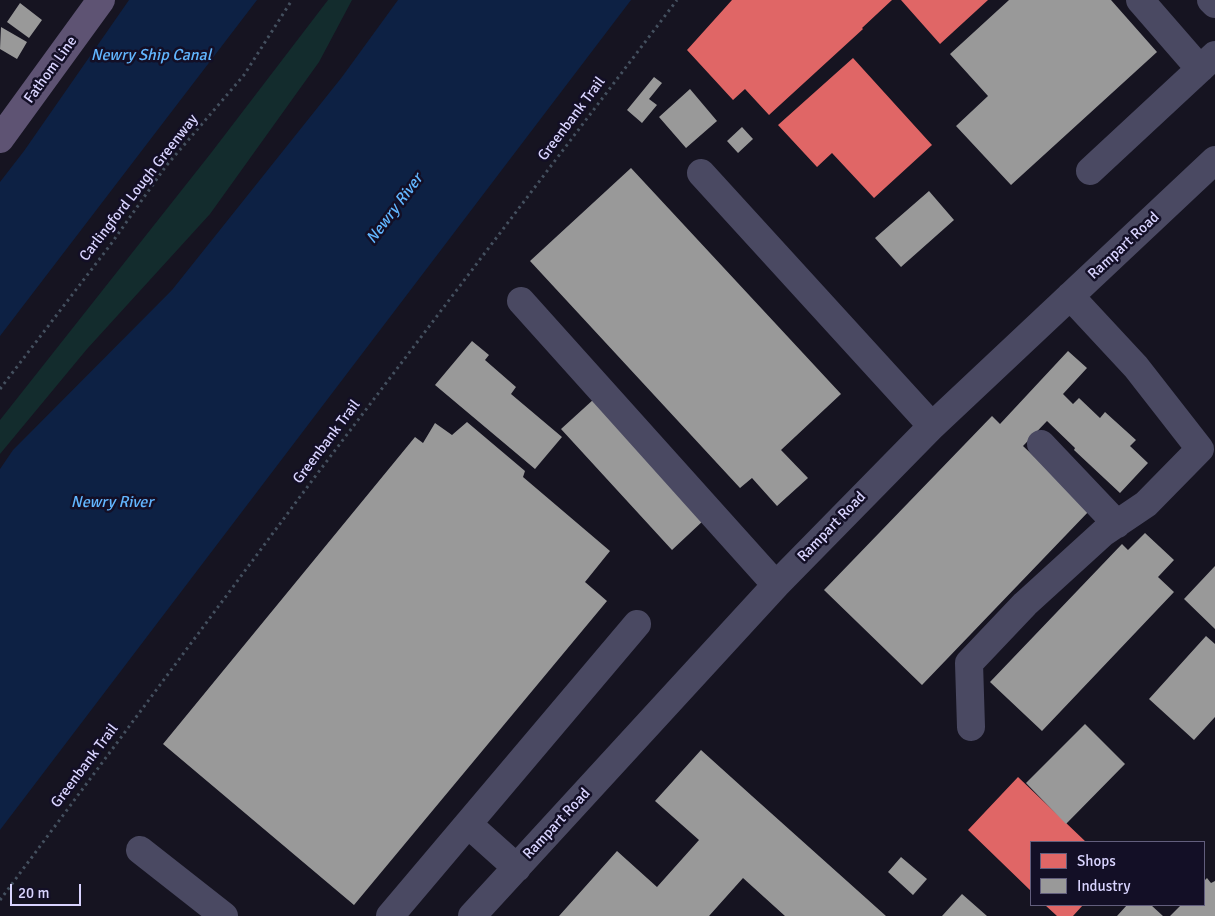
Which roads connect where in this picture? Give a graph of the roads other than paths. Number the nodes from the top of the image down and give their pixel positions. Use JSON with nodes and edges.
{"nodes":[{"id":1,"x":101,"y":0,"type":"edge"},
{"id":2,"x":1140,"y":0,"type":"edge"},
{"id":3,"x":1211,"y":0,"type":"edge"},
{"id":4,"x":1215,"y":4,"type":"edge"},
{"id":5,"x":1207,"y":62,"type":"edge"},
{"id":6,"x":0,"y":139,"type":"edge"},
{"id":7,"x":1215,"y":160,"type":"edge"},
{"id":8,"x":1090,"y":171,"type":"dead end"},
{"id":9,"x":702,"y":173,"type":"dead end"},
{"id":10,"x":1070,"y":296,"type":"junction"},
{"id":11,"x":521,"y":301,"type":"dead end"},
{"id":12,"x":932,"y":426,"type":"junction"},
{"id":13,"x":1041,"y":444,"type":"dead end"},
{"id":14,"x":1117,"y":524,"type":"junction"},
{"id":15,"x":776,"y":585,"type":"junction"},
{"id":16,"x":637,"y":624,"type":"dead end"},
{"id":17,"x":971,"y":727,"type":"dead end"},
{"id":18,"x":469,"y":825,"type":"junction"},
{"id":19,"x":140,"y":850,"type":"dead end"},
{"id":20,"x":517,"y":868,"type":"junction"},
{"id":21,"x":224,"y":916,"type":"edge"},
{"id":22,"x":390,"y":916,"type":"edge"},
{"id":23,"x":472,"y":916,"type":"edge"}],
"edges":[{"from":1,"to":6,"type":"main road","name":"Fathom Line"},
{"from":2,"to":5,"type":"street"},
{"from":3,"to":4,"type":"street"},
{"from":5,"to":8,"type":"street"},
{"from":7,"to":10,"type":"street","name":"Rampart Road"},
{"from":9,"to":12,"type":"street"},
{"from":10,"to":12,"type":"street","name":"Rampart Road"},
{"from":10,"to":14,"type":"street"},
{"from":11,"to":15,"type":"street"},
{"from":12,"to":15,"type":"street","name":"Rampart Road"},
{"from":13,"to":14,"type":"street"},
{"from":14,"to":17,"type":"street"},
{"from":15,"to":20,"type":"street","name":"Rampart Road"},
{"from":16,"to":18,"type":"street"},
{"from":18,"to":20,"type":"street"},
{"from":18,"to":22,"type":"street"},
{"from":19,"to":21,"type":"street"},
{"from":20,"to":23,"type":"street","name":"Rampart Road"}]}
